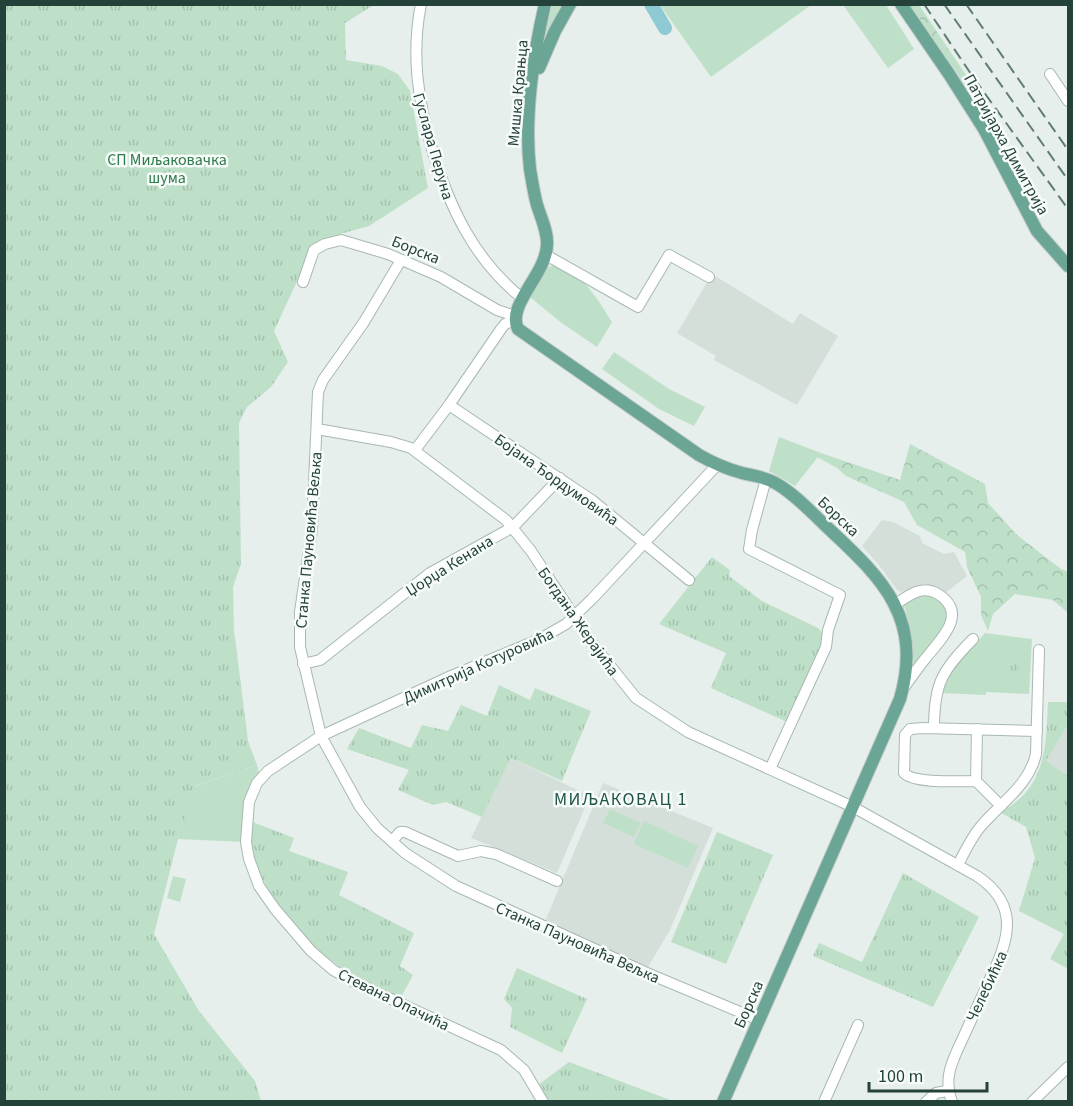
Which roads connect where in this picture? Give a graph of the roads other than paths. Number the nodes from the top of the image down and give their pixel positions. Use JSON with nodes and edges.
{"nodes":[{"id":1,"x":421,"y":4,"type":"edge"},
{"id":2,"x":545,"y":4,"type":"edge"},
{"id":3,"x":570,"y":4,"type":"edge"},
{"id":4,"x":901,"y":4,"type":"edge"},
{"id":5,"x":1050,"y":74,"type":"dead end"},
{"id":6,"x":532,"y":89,"type":"junction"},
{"id":7,"x":1068,"y":101,"type":"edge"},
{"id":8,"x":546,"y":255,"type":"junction"},
{"id":9,"x":401,"y":260,"type":"junction"},
{"id":10,"x":1068,"y":266,"type":"edge"},
{"id":11,"x":709,"y":278,"type":"dead end"},
{"id":12,"x":303,"y":282,"type":"dead end"},
{"id":13,"x":522,"y":298,"type":"junction"},
{"id":14,"x":515,"y":318,"type":"junction"},
{"id":15,"x":449,"y":405,"type":"junction"},
{"id":16,"x":317,"y":429,"type":"junction"},
{"id":17,"x":415,"y":450,"type":"junction"},
{"id":18,"x":717,"y":465,"type":"junction"},
{"id":19,"x":560,"y":478,"type":"junction"},
{"id":20,"x":766,"y":479,"type":"junction"},
{"id":21,"x":513,"y":527,"type":"junction"},
{"id":22,"x":644,"y":543,"type":"junction"},
{"id":23,"x":689,"y":580,"type":"dead end"},
{"id":24,"x":896,"y":604,"type":"junction"},
{"id":25,"x":574,"y":617,"type":"junction"},
{"id":26,"x":973,"y":639,"type":"dead end"},
{"id":27,"x":1040,"y":650,"type":"dead end"},
{"id":28,"x":303,"y":664,"type":"junction"},
{"id":29,"x":903,"y":690,"type":"junction"},
{"id":30,"x":934,"y":728,"type":"junction"},
{"id":31,"x":977,"y":729,"type":"junction"},
{"id":32,"x":1037,"y":731,"type":"junction"},
{"id":33,"x":321,"y":736,"type":"junction"},
{"id":34,"x":770,"y":769,"type":"junction"},
{"id":35,"x":976,"y":781,"type":"junction"},
{"id":36,"x":1001,"y":806,"type":"junction"},
{"id":37,"x":853,"y":807,"type":"junction"},
{"id":38,"x":392,"y":841,"type":"junction"},
{"id":39,"x":958,"y":865,"type":"junction"},
{"id":40,"x":557,"y":881,"type":"dead end"},
{"id":41,"x":759,"y":1020,"type":"junction"},
{"id":42,"x":858,"y":1025,"type":"dead end"},
{"id":43,"x":1068,"y":1067,"type":"edge"},
{"id":44,"x":950,"y":1096,"type":"edge"},
{"id":45,"x":543,"y":1101,"type":"edge"},
{"id":46,"x":723,"y":1101,"type":"edge"},
{"id":47,"x":824,"y":1101,"type":"edge"},
{"id":48,"x":926,"y":1101,"type":"edge"},
{"id":49,"x":1032,"y":1101,"type":"edge"}],
"edges":[{"from":1,"to":13,"type":"street","name":"Гуслара Перуна"},
{"from":2,"to":6,"type":"main road","name":"Мишка Крањца"},
{"from":3,"to":6,"type":"main road"},
{"from":4,"to":10,"type":"main road","name":"Патријарха Димитрија"},
{"from":5,"to":7,"type":"street"},
{"from":6,"to":8,"type":"main road","name":"Мишка Крањца"},
{"from":8,"to":11,"type":"street"},
{"from":8,"to":13,"type":"main road"},
{"from":9,"to":12,"type":"street","name":"Борска"},
{"from":9,"to":14,"type":"street","name":"Борска"},
{"from":9,"to":16,"type":"street","name":"Станка Пауновића Вељка"},
{"from":13,"to":14,"type":"main road"},
{"from":14,"to":15,"type":"street"},
{"from":14,"to":18,"type":"main road","name":"Борска"},
{"from":15,"to":17,"type":"street"},
{"from":15,"to":19,"type":"street","name":"Бојана Ђордумовића"},
{"from":16,"to":17,"type":"street","name":"Богдана Жерајића"},
{"from":16,"to":28,"type":"street","name":"Станка Пауновића Вељка"},
{"from":17,"to":21,"type":"street","name":"Богдана Жерајића"},
{"from":18,"to":20,"type":"main road","name":"Борска"},
{"from":18,"to":22,"type":"street","name":"Димитрија Котуровића"},
{"from":19,"to":21,"type":"street","name":"Џорџа Кенана"},
{"from":19,"to":22,"type":"street","name":"Бојана Ђордумовића"},
{"from":20,"to":24,"type":"main road","name":"Борска"},
{"from":20,"to":34,"type":"street"},
{"from":21,"to":25,"type":"street","name":"Богдана Жерајића"},
{"from":21,"to":28,"type":"street","name":"Џорџа Кенана"},
{"from":22,"to":23,"type":"street","name":"Бојана Ђордумовића"},
{"from":22,"to":25,"type":"street","name":"Димитрија Котуровића"},
{"from":24,"to":29,"type":"main road","name":"Борска"},
{"from":24,"to":29,"type":"street"},
{"from":25,"to":33,"type":"street","name":"Димитрија Котуровића"},
{"from":25,"to":34,"type":"street","name":"Богдана Жерајића"},
{"from":26,"to":30,"type":"street"},
{"from":27,"to":32,"type":"street"},
{"from":28,"to":33,"type":"street","name":"Станка Пауновића Вељка"},
{"from":29,"to":37,"type":"main road","name":"Борска"},
{"from":30,"to":31,"type":"street"},
{"from":30,"to":35,"type":"street"},
{"from":31,"to":32,"type":"street"},
{"from":31,"to":35,"type":"street"},
{"from":32,"to":36,"type":"street"},
{"from":33,"to":38,"type":"street","name":"Станка Пауновића Вељка"},
{"from":33,"to":45,"type":"street","name":"Стевана Опачића"},
{"from":34,"to":37,"type":"street","name":"Богдана Жерајића"},
{"from":35,"to":36,"type":"street"},
{"from":36,"to":39,"type":"street"},
{"from":37,"to":39,"type":"street","name":"Челебићка"},
{"from":37,"to":41,"type":"main road","name":"Борска"},
{"from":38,"to":40,"type":"street"},
{"from":38,"to":41,"type":"street","name":"Станка Пауновића Вељка"},
{"from":39,"to":44,"type":"street","name":"Челебићка"},
{"from":41,"to":46,"type":"main road","name":"Борска"},
{"from":42,"to":47,"type":"street"},
{"from":43,"to":49,"type":"street"},
{"from":44,"to":48,"type":"street"}]}
